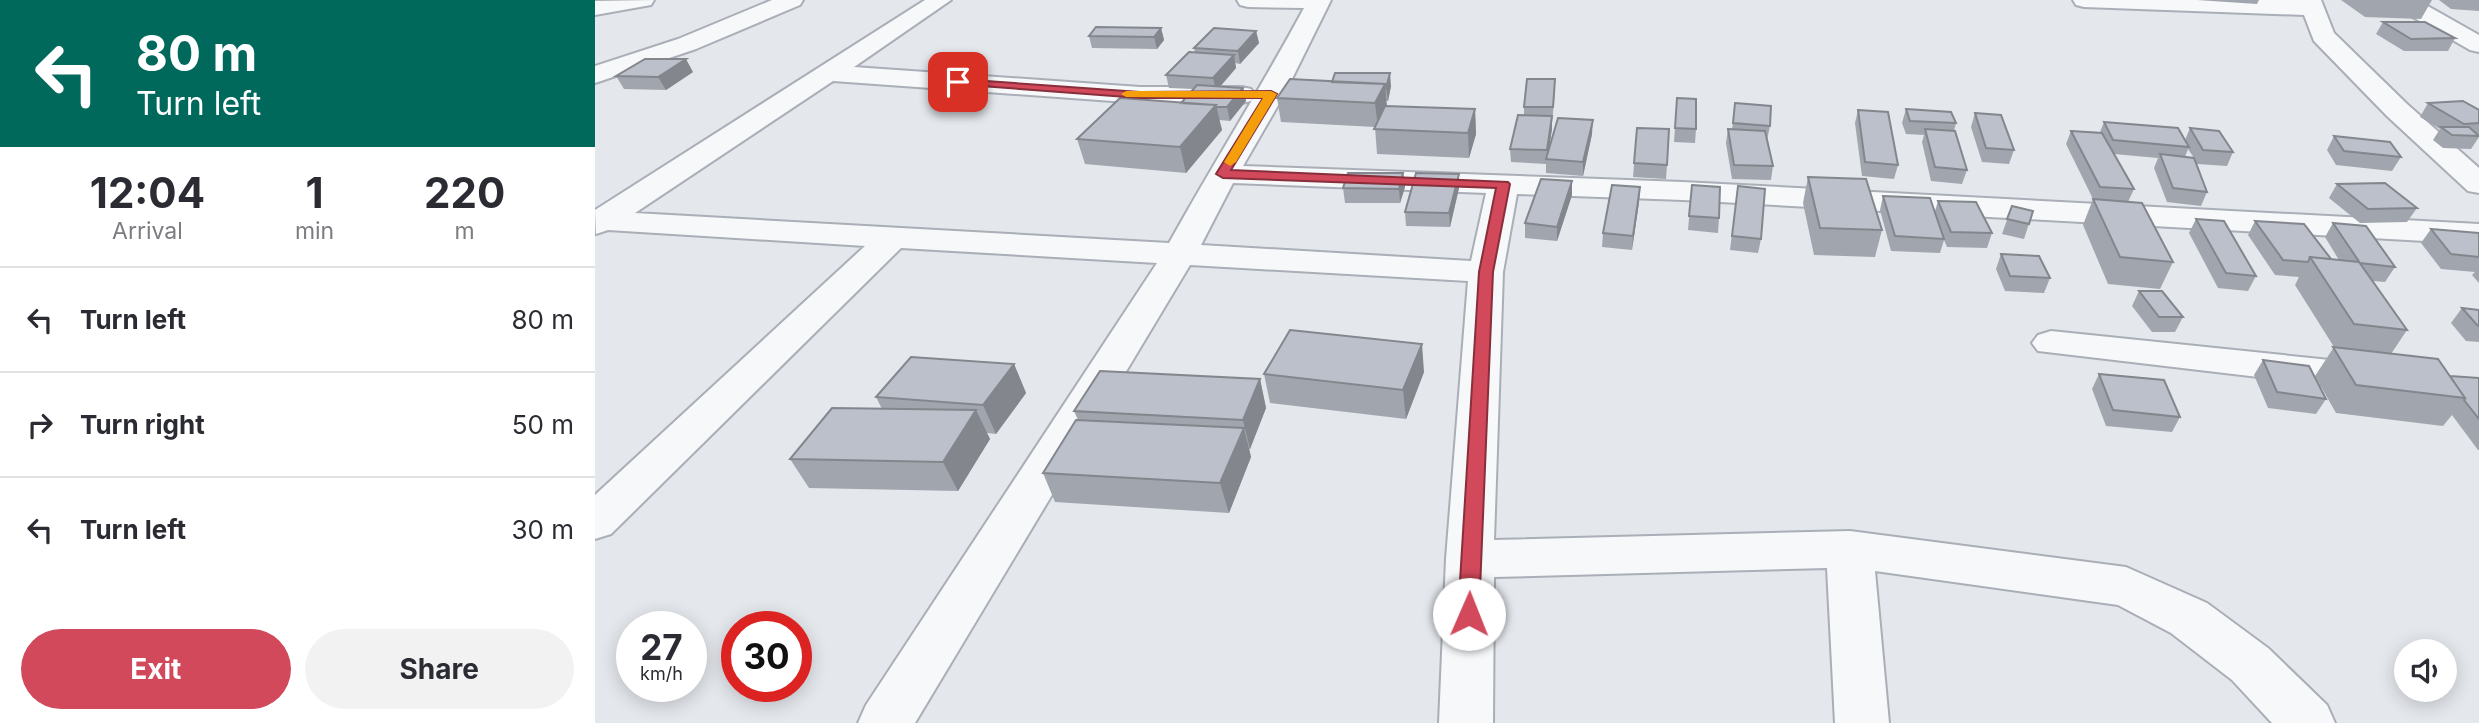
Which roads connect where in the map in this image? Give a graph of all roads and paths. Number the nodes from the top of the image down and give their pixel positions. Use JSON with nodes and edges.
{"nodes":[{"id":1,"x":643,"y":0,"type":"edge"},
{"id":2,"x":792,"y":0,"type":"edge"},
{"id":3,"x":940,"y":0,"type":"edge"},
{"id":4,"x":1248,"y":0,"type":"edge"},
{"id":5,"x":2084,"y":0,"type":"edge"},
{"id":6,"x":2400,"y":0,"type":"edge"},
{"id":7,"x":1319,"y":1,"type":"edge"},
{"id":8,"x":2311,"y":4,"type":"edge"},
{"id":9,"x":595,"y":8,"type":"edge"},
{"id":10,"x":2468,"y":35,"type":"edge"},
{"id":11,"x":2479,"y":46,"type":"edge"},
{"id":12,"x":828,"y":73,"type":"junction"},
{"id":13,"x":595,"y":75,"type":"edge"},
{"id":14,"x":1271,"y":94,"type":"junction"},
{"id":15,"x":1223,"y":174,"type":"junction"},
{"id":16,"x":1503,"y":184,"type":"junction"},
{"id":17,"x":2479,"y":184,"type":"edge"},
{"id":18,"x":597,"y":222,"type":"edge"},
{"id":19,"x":2479,"y":234,"type":"edge"},
{"id":20,"x":892,"y":237,"type":"junction"},
{"id":21,"x":1180,"y":254,"type":"junction"},
{"id":22,"x":1486,"y":272,"type":"junction"},
{"id":23,"x":2051,"y":343,"type":"dead end"},
{"id":24,"x":2410,"y":382,"type":"edge"},
{"id":25,"x":595,"y":522,"type":"edge"},
{"id":26,"x":1850,"y":549,"type":"junction"},
{"id":27,"x":1470,"y":559,"type":"junction"},
{"id":28,"x":885,"y":723,"type":"edge"},
{"id":29,"x":1466,"y":723,"type":"edge"},
{"id":30,"x":1862,"y":723,"type":"edge"},
{"id":31,"x":2308,"y":723,"type":"edge"}],
"edges":[{"from":1,"to":9,"type":"street"},
{"from":2,"to":13,"type":"street"},
{"from":3,"to":12,"type":"street"},
{"from":4,"to":7,"type":"street"},
{"from":5,"to":8,"type":"street"},
{"from":6,"to":10,"type":"street"},
{"from":7,"to":14,"type":"street"},
{"from":8,"to":17,"type":"street"},
{"from":10,"to":11,"type":"street"},
{"from":12,"to":14,"type":"street"},
{"from":12,"to":18,"type":"street"},
{"from":14,"to":15,"type":"street"},
{"from":15,"to":16,"type":"street"},
{"from":15,"to":21,"type":"street"},
{"from":16,"to":19,"type":"street"},
{"from":16,"to":22,"type":"street"},
{"from":18,"to":20,"type":"street"},
{"from":20,"to":21,"type":"street"},
{"from":20,"to":25,"type":"street"},
{"from":21,"to":22,"type":"street"},
{"from":21,"to":28,"type":"street"},
{"from":22,"to":27,"type":"street"},
{"from":23,"to":24,"type":"street"},
{"from":26,"to":27,"type":"street"},
{"from":26,"to":30,"type":"street"},
{"from":26,"to":31,"type":"street"},
{"from":27,"to":29,"type":"street"}]}
